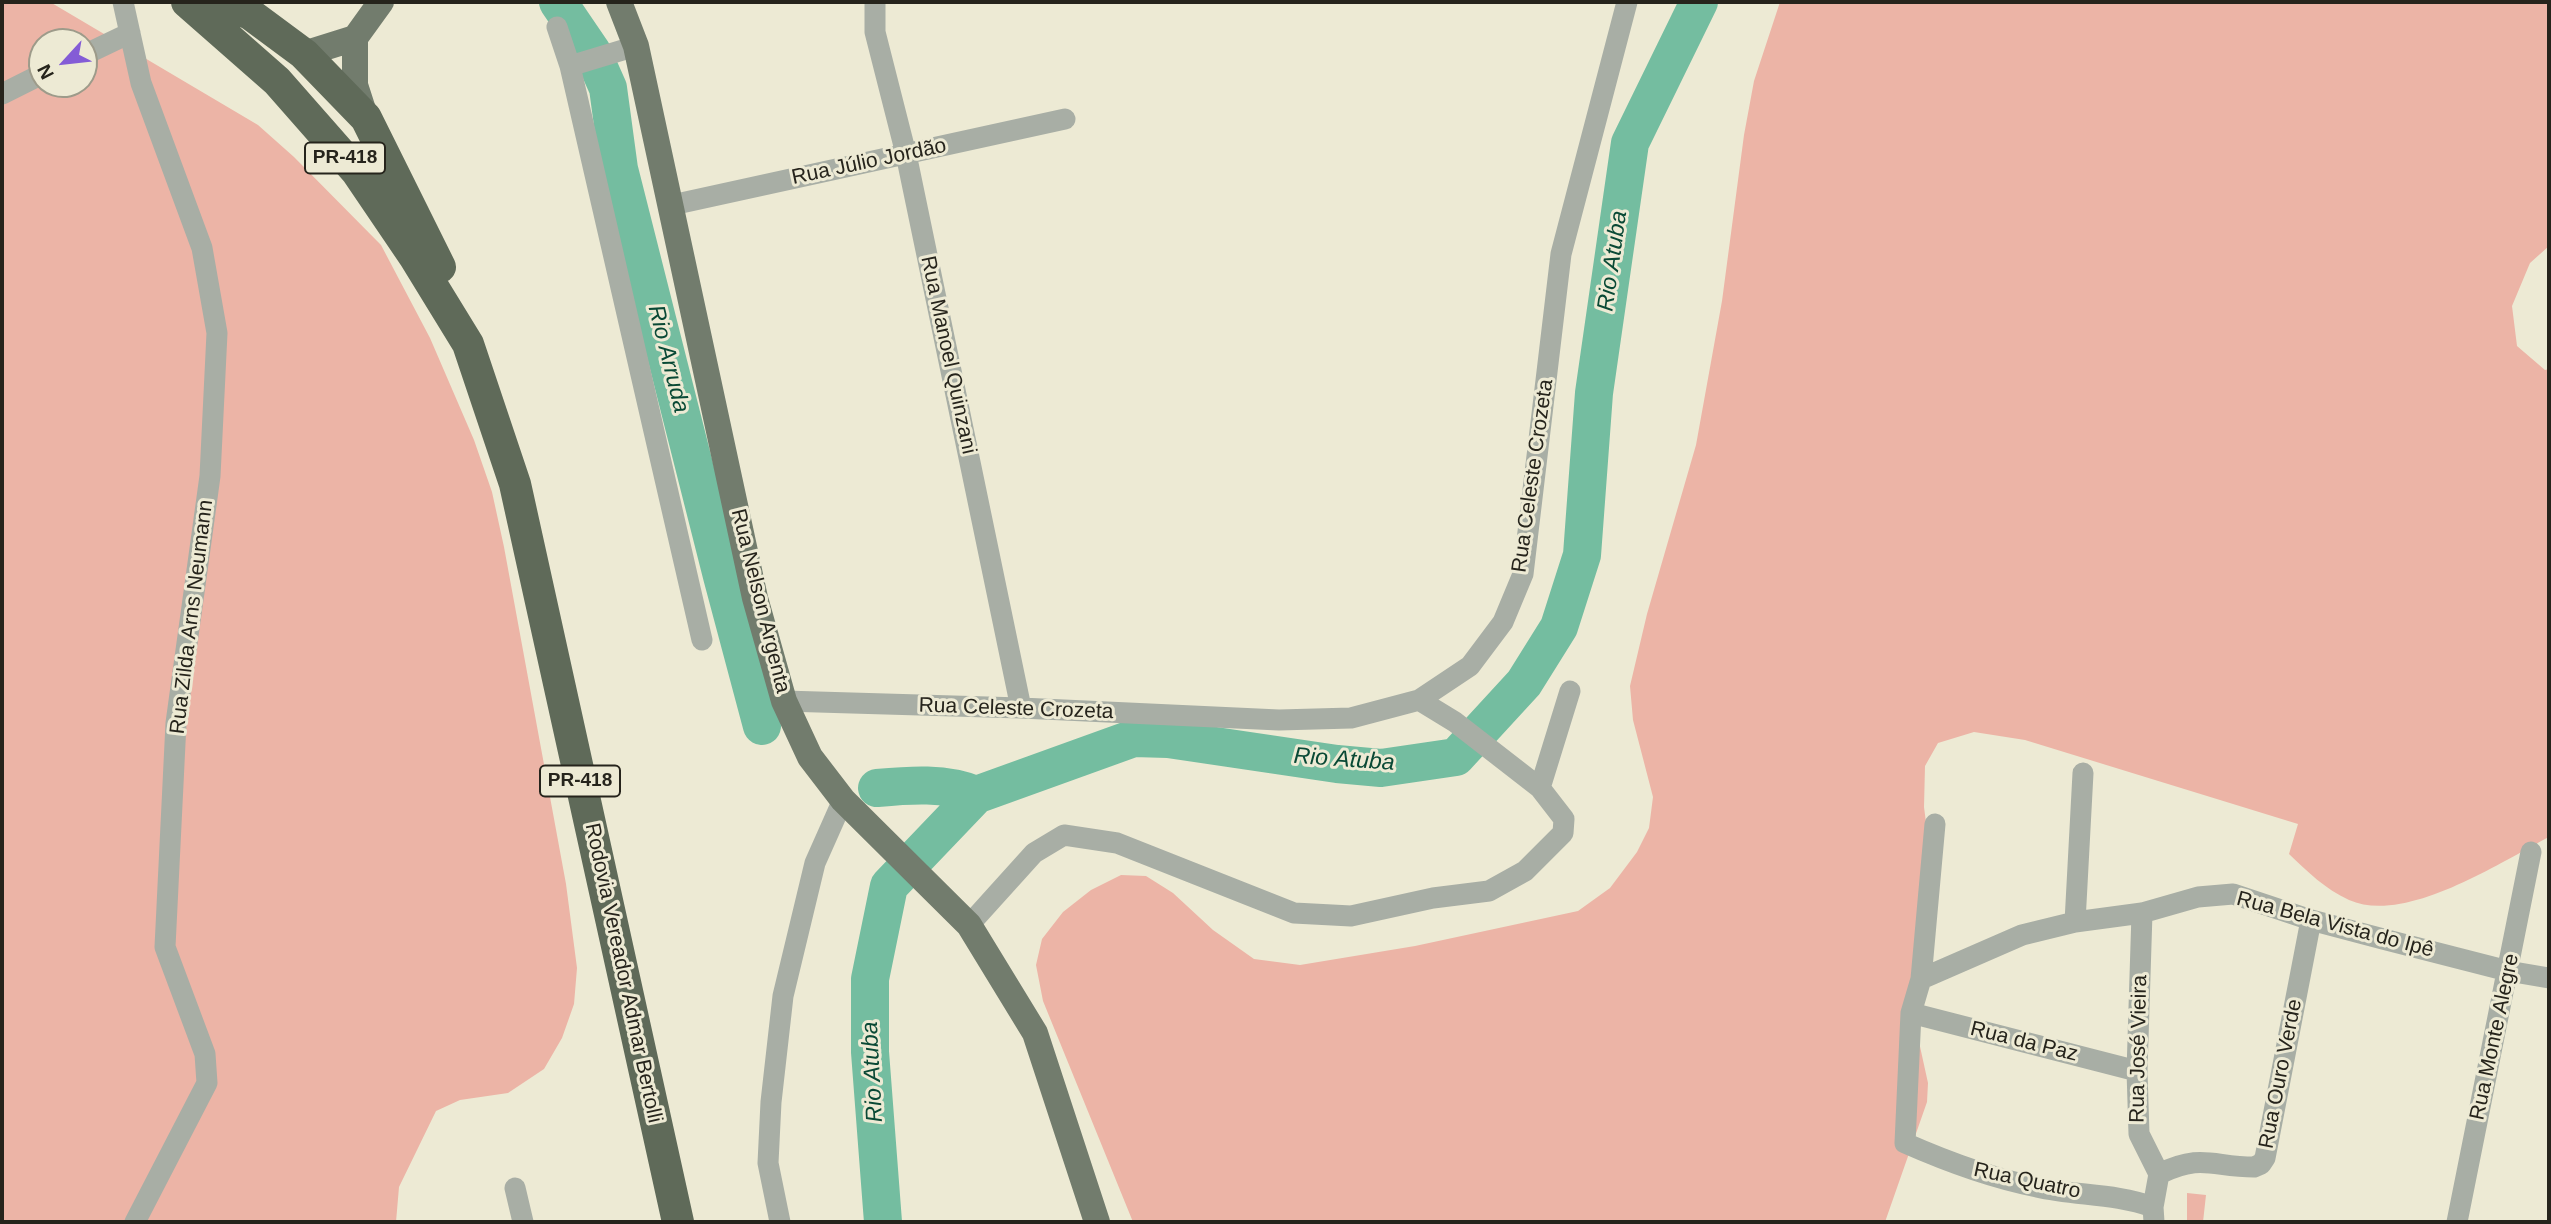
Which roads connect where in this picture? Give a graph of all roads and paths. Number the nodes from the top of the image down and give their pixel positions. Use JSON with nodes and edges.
{"nodes":[{"id":1,"x":123,"y":2,"type":"edge"},
{"id":2,"x":187,"y":2,"type":"edge"},
{"id":3,"x":225,"y":2,"type":"edge"},
{"id":4,"x":381,"y":2,"type":"edge"},
{"id":5,"x":619,"y":2,"type":"edge"},
{"id":6,"x":875,"y":2,"type":"edge"},
{"id":7,"x":1627,"y":2,"type":"edge"},
{"id":8,"x":556,"y":27,"type":"dead end"},
{"id":9,"x":130,"y":33,"type":"junction"},
{"id":10,"x":355,"y":38,"type":"junction"},
{"id":11,"x":636,"y":46,"type":"junction"},
{"id":12,"x":98,"y":48,"type":"edge"},
{"id":13,"x":304,"y":54,"type":"junction"},
{"id":14,"x":570,"y":66,"type":"junction"},
{"id":15,"x":28,"y":81,"type":"edge"},
{"id":16,"x":2,"y":94,"type":"edge"},
{"id":17,"x":366,"y":118,"type":"junction"},
{"id":18,"x":1065,"y":119,"type":"dead end"},
{"id":19,"x":906,"y":155,"type":"junction"},
{"id":20,"x":672,"y":205,"type":"junction"},
{"id":21,"x":468,"y":344,"type":"junction"},
{"id":22,"x":702,"y":640,"type":"dead end"},
{"id":23,"x":1570,"y":691,"type":"dead end"},
{"id":24,"x":1419,"y":700,"type":"junction"},
{"id":25,"x":784,"y":701,"type":"junction"},
{"id":26,"x":1021,"y":708,"type":"junction"},
{"id":27,"x":2083,"y":774,"type":"dead end"},
{"id":28,"x":1540,"y":788,"type":"junction"},
{"id":29,"x":843,"y":800,"type":"junction"},
{"id":30,"x":1935,"y":824,"type":"dead end"},
{"id":31,"x":2531,"y":852,"type":"dead end"},
{"id":32,"x":2142,"y":913,"type":"junction"},
{"id":33,"x":961,"y":916,"type":"junction"},
{"id":34,"x":2311,"y":920,"type":"junction"},
{"id":35,"x":2075,"y":922,"type":"junction"},
{"id":36,"x":2508,"y":971,"type":"junction"},
{"id":37,"x":2549,"y":978,"type":"edge"},
{"id":38,"x":1922,"y":979,"type":"junction"},
{"id":39,"x":1911,"y":1013,"type":"junction"},
{"id":40,"x":2137,"y":1071,"type":"junction"},
{"id":41,"x":2159,"y":1174,"type":"junction"},
{"id":42,"x":515,"y":1188,"type":"dead end"},
{"id":43,"x":2153,"y":1215,"type":"edge"},
{"id":44,"x":135,"y":1222,"type":"edge"},
{"id":45,"x":523,"y":1222,"type":"edge"},
{"id":46,"x":678,"y":1222,"type":"edge"},
{"id":47,"x":780,"y":1222,"type":"edge"},
{"id":48,"x":1097,"y":1222,"type":"edge"},
{"id":49,"x":2457,"y":1222,"type":"edge"}],
"edges":[{"from":1,"to":9,"type":"street","name":"Rua Zilda Arns Neumann"},
{"from":2,"to":21,"type":"highway","name":"Rodovia Vereador Admar Bertolli","number":"PR-418"},
{"from":3,"to":13,"type":"highway"},
{"from":4,"to":10,"type":"main road"},
{"from":5,"to":11,"type":"main road","name":"Rua Nelson Argenta"},
{"from":6,"to":19,"type":"street","name":"Rua Manoel Quinzani"},
{"from":7,"to":24,"type":"street","name":"Rua Celeste Crozeta"},
{"from":8,"to":14,"type":"street"},
{"from":9,"to":12,"type":"street"},
{"from":9,"to":44,"type":"street","name":"Rua Zilda Arns Neumann"},
{"from":10,"to":13,"type":"main road"},
{"from":10,"to":17,"type":"main road"},
{"from":11,"to":14,"type":"street"},
{"from":11,"to":20,"type":"main road","name":"Rua Nelson Argenta"},
{"from":13,"to":17,"type":"highway"},
{"from":14,"to":22,"type":"street"},
{"from":15,"to":16,"type":"street"},
{"from":17,"to":21,"type":"highway"},
{"from":18,"to":19,"type":"street","name":"Rua Júlio Jordão"},
{"from":19,"to":20,"type":"street","name":"Rua Júlio Jordão"},
{"from":19,"to":26,"type":"street","name":"Rua Manoel Quinzani"},
{"from":20,"to":25,"type":"main road","name":"Rua Nelson Argenta"},
{"from":21,"to":46,"type":"highway","name":"Rodovia Vereador Admar Bertolli","number":"PR-418"},
{"from":23,"to":28,"type":"street"},
{"from":24,"to":26,"type":"street","name":"Rua Celeste Crozeta"},
{"from":24,"to":28,"type":"street"},
{"from":25,"to":26,"type":"street","name":"Rua Celeste Crozeta"},
{"from":25,"to":29,"type":"main road","name":"Rua Nelson Argenta"},
{"from":27,"to":35,"type":"street"},
{"from":28,"to":33,"type":"street"},
{"from":29,"to":33,"type":"main road","name":"Rua Nelson Argenta"},
{"from":29,"to":47,"type":"street"},
{"from":30,"to":38,"type":"street"},
{"from":31,"to":36,"type":"street","name":"Rua Monte Alegre"},
{"from":32,"to":34,"type":"street","name":"Rua Bela Vista do Ipê"},
{"from":32,"to":35,"type":"street","name":"Rua Bela Vista do Ipê"},
{"from":32,"to":40,"type":"street","name":"Rua José Vieira"},
{"from":33,"to":48,"type":"main road","name":"Rua Nelson Argenta"},
{"from":34,"to":36,"type":"street","name":"Rua Bela Vista do Ipê"},
{"from":34,"to":41,"type":"street","name":"Rua Ouro Verde"},
{"from":35,"to":38,"type":"street","name":"Rua Bela Vista do Ipê"},
{"from":36,"to":37,"type":"street","name":"Rua Bela Vista do Ipê"},
{"from":36,"to":49,"type":"street","name":"Rua Monte Alegre"},
{"from":38,"to":39,"type":"street"},
{"from":39,"to":40,"type":"street","name":"Rua da Paz"},
{"from":39,"to":43,"type":"street","name":"Rua Quatro"},
{"from":40,"to":41,"type":"street","name":"Rua José Vieira"},
{"from":41,"to":43,"type":"street"},
{"from":42,"to":45,"type":"street"}]}
